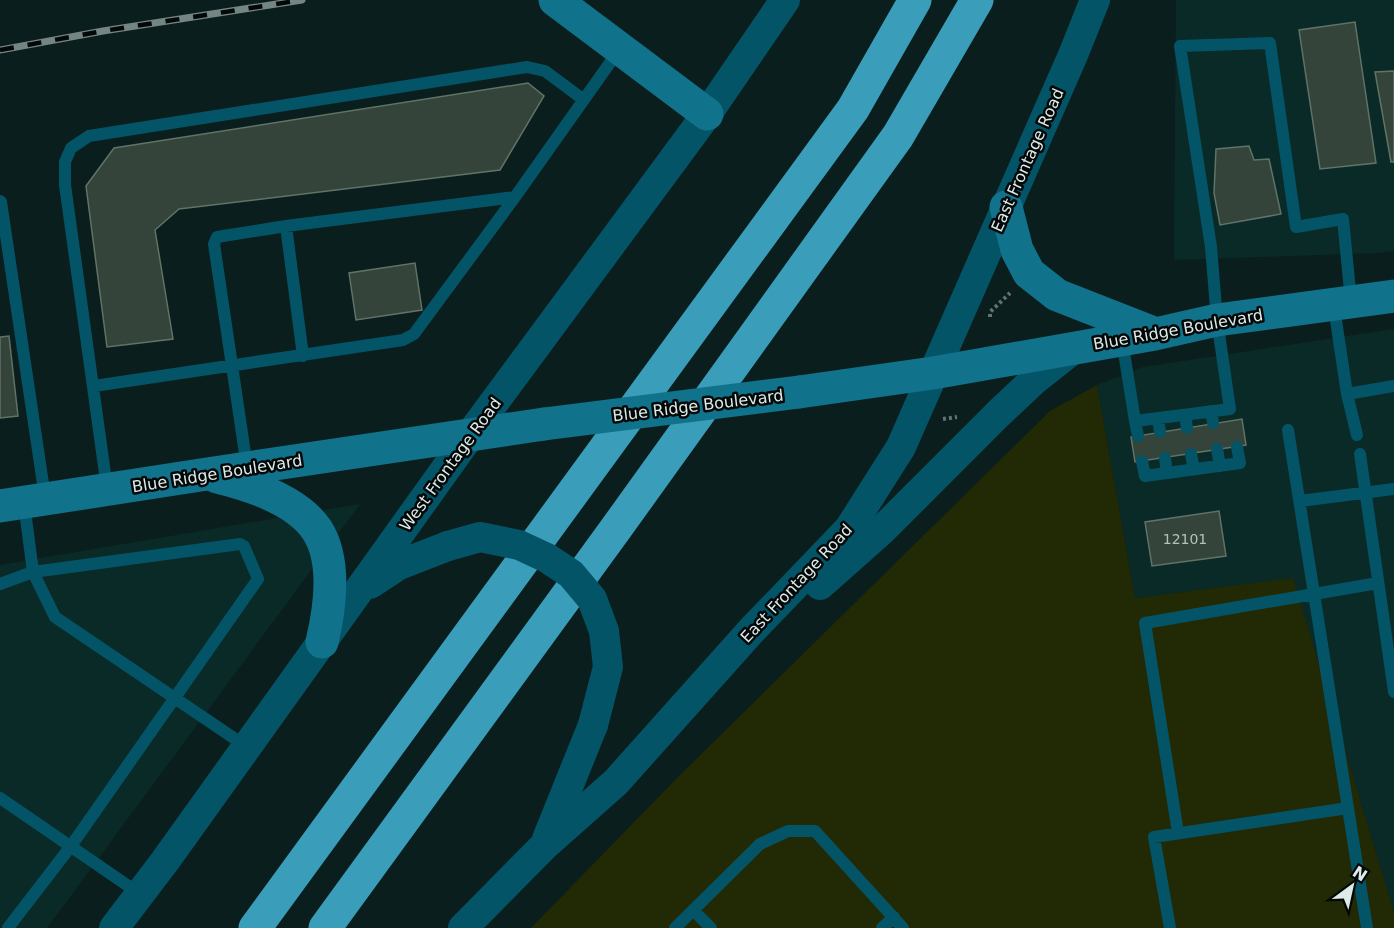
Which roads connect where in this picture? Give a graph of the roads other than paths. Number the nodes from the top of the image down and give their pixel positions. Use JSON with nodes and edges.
{"nodes":[{"id":1,"x":555,"y":0,"type":"edge"},
{"id":2,"x":785,"y":0,"type":"edge"},
{"id":3,"x":915,"y":0,"type":"edge"},
{"id":4,"x":977,"y":0,"type":"edge"},
{"id":5,"x":1095,"y":0,"type":"edge"},
{"id":6,"x":620,"y":49,"type":"junction"},
{"id":7,"x":584,"y":100,"type":"junction"},
{"id":8,"x":706,"y":114,"type":"junction"},
{"id":9,"x":515,"y":197,"type":"junction"},
{"id":10,"x":0,"y":201,"type":"edge"},
{"id":11,"x":1006,"y":207,"type":"junction"},
{"id":12,"x":286,"y":226,"type":"junction"},
{"id":13,"x":1394,"y":296,"type":"edge"},
{"id":14,"x":1343,"y":303,"type":"junction"},
{"id":15,"x":1217,"y":320,"type":"junction"},
{"id":16,"x":1155,"y":334,"type":"junction"},
{"id":17,"x":1122,"y":339,"type":"junction"},
{"id":18,"x":1076,"y":347,"type":"junction"},
{"id":19,"x":303,"y":356,"type":"junction"},
{"id":20,"x":232,"y":366,"type":"junction"},
{"id":21,"x":933,"y":373,"type":"junction"},
{"id":22,"x":94,"y":386,"type":"junction"},
{"id":23,"x":1394,"y":386,"type":"edge"},
{"id":24,"x":1347,"y":394,"type":"junction"},
{"id":25,"x":1185,"y":414,"type":"junction"},
{"id":26,"x":1158,"y":418,"type":"junction"},
{"id":27,"x":1135,"y":421,"type":"junction"},
{"id":28,"x":1187,"y":428,"type":"dead end"},
{"id":29,"x":1288,"y":430,"type":"dead end"},
{"id":30,"x":1160,"y":432,"type":"dead end"},
{"id":31,"x":470,"y":435,"type":"junction"},
{"id":32,"x":1357,"y":435,"type":"dead end"},
{"id":33,"x":1137,"y":436,"type":"dead end"},
{"id":34,"x":1237,"y":447,"type":"dead end"},
{"id":35,"x":1217,"y":449,"type":"dead end"},
{"id":36,"x":1360,"y":453,"type":"dead end"},
{"id":37,"x":1191,"y":454,"type":"dead end"},
{"id":38,"x":1164,"y":458,"type":"dead end"},
{"id":39,"x":1142,"y":461,"type":"dead end"},
{"id":40,"x":1220,"y":466,"type":"junction"},
{"id":41,"x":247,"y":468,"type":"junction"},
{"id":42,"x":1194,"y":470,"type":"junction"},
{"id":43,"x":1167,"y":473,"type":"junction"},
{"id":44,"x":207,"y":474,"type":"junction"},
{"id":45,"x":108,"y":489,"type":"junction"},
{"id":46,"x":1394,"y":489,"type":"edge"},
{"id":47,"x":1366,"y":493,"type":"junction"},
{"id":48,"x":1300,"y":501,"type":"junction"},
{"id":49,"x":23,"y":502,"type":"edge"},
{"id":50,"x":33,"y":572,"type":"junction"},
{"id":51,"x":1378,"y":583,"type":"junction"},
{"id":52,"x":0,"y":584,"type":"edge"},
{"id":53,"x":356,"y":594,"type":"junction"},
{"id":54,"x":1314,"y":594,"type":"junction"},
{"id":55,"x":751,"y":631,"type":"junction"},
{"id":56,"x":1390,"y":636,"type":"edge"},
{"id":57,"x":322,"y":642,"type":"junction"},
{"id":58,"x":1394,"y":692,"type":"edge"},
{"id":59,"x":175,"y":698,"type":"junction"},
{"id":60,"x":247,"y":747,"type":"junction"},
{"id":61,"x":0,"y":798,"type":"edge"},
{"id":62,"x":1348,"y":808,"type":"junction"},
{"id":63,"x":1178,"y":833,"type":"junction"},
{"id":64,"x":316,"y":845,"type":"junction"},
{"id":65,"x":545,"y":845,"type":"junction"},
{"id":66,"x":71,"y":846,"type":"junction"},
{"id":67,"x":140,"y":894,"type":"junction"},
{"id":68,"x":693,"y":910,"type":"junction"},
{"id":69,"x":894,"y":917,"type":"junction"},
{"id":70,"x":8,"y":928,"type":"edge"},
{"id":71,"x":114,"y":928,"type":"edge"},
{"id":72,"x":234,"y":928,"type":"edge"},
{"id":73,"x":255,"y":928,"type":"edge"},
{"id":74,"x":325,"y":928,"type":"edge"},
{"id":75,"x":463,"y":928,"type":"edge"},
{"id":76,"x":675,"y":928,"type":"edge"},
{"id":77,"x":711,"y":928,"type":"edge"},
{"id":78,"x":882,"y":928,"type":"edge"},
{"id":79,"x":903,"y":928,"type":"edge"},
{"id":80,"x":1170,"y":928,"type":"edge"},
{"id":81,"x":1366,"y":928,"type":"edge"}],
"edges":[{"from":1,"to":6,"type":"main road"},
{"from":2,"to":8,"type":"street","name":"West Frontage Road"},
{"from":3,"to":64,"type":"highway"},
{"from":4,"to":74,"type":"highway"},
{"from":5,"to":11,"type":"street","name":"East Frontage Road"},
{"from":6,"to":7,"type":"lane"},
{"from":6,"to":8,"type":"main road"},
{"from":7,"to":9,"type":"lane"},
{"from":7,"to":22,"type":"lane"},
{"from":8,"to":31,"type":"street","name":"West Frontage Road"},
{"from":9,"to":12,"type":"lane"},
{"from":9,"to":19,"type":"lane"},
{"from":10,"to":49,"type":"lane"},
{"from":11,"to":16,"type":"main road"},
{"from":11,"to":21,"type":"street","name":"East Frontage Road"},
{"from":12,"to":19,"type":"lane"},
{"from":12,"to":20,"type":"lane"},
{"from":13,"to":14,"type":"main road","name":"Blue Ridge Boulevard"},
{"from":14,"to":15,"type":"main road","name":"Blue Ridge Boulevard"},
{"from":14,"to":15,"type":"lane"},
{"from":14,"to":24,"type":"lane"},
{"from":15,"to":16,"type":"main road","name":"Blue Ridge Boulevard"},
{"from":15,"to":25,"type":"lane"},
{"from":16,"to":17,"type":"main road","name":"Blue Ridge Boulevard"},
{"from":17,"to":18,"type":"main road","name":"Blue Ridge Boulevard"},
{"from":17,"to":27,"type":"lane"},
{"from":18,"to":21,"type":"main road","name":"Blue Ridge Boulevard"},
{"from":18,"to":55,"type":"street"},
{"from":19,"to":20,"type":"lane"},
{"from":20,"to":22,"type":"lane"},
{"from":20,"to":41,"type":"lane"},
{"from":21,"to":31,"type":"main road","name":"Blue Ridge Boulevard","bridge":true},
{"from":21,"to":55,"type":"street","name":"East Frontage Road"},
{"from":22,"to":45,"type":"lane"},
{"from":23,"to":24,"type":"lane"},
{"from":24,"to":32,"type":"lane"},
{"from":25,"to":26,"type":"lane"},
{"from":25,"to":28,"type":"lane"},
{"from":26,"to":27,"type":"lane"},
{"from":26,"to":30,"type":"lane"},
{"from":27,"to":33,"type":"lane"},
{"from":29,"to":48,"type":"lane"},
{"from":31,"to":41,"type":"main road","name":"Blue Ridge Boulevard"},
{"from":31,"to":53,"type":"street","name":"West Frontage Road"},
{"from":34,"to":40,"type":"lane"},
{"from":35,"to":40,"type":"lane"},
{"from":36,"to":47,"type":"lane"},
{"from":37,"to":42,"type":"lane"},
{"from":38,"to":43,"type":"lane"},
{"from":39,"to":43,"type":"lane"},
{"from":40,"to":42,"type":"lane"},
{"from":41,"to":44,"type":"main road","name":"Blue Ridge Boulevard"},
{"from":42,"to":43,"type":"lane"},
{"from":44,"to":45,"type":"main road","name":"Blue Ridge Boulevard"},
{"from":44,"to":57,"type":"main road"},
{"from":45,"to":49,"type":"main road","name":"Blue Ridge Boulevard"},
{"from":46,"to":47,"type":"lane"},
{"from":47,"to":48,"type":"lane"},
{"from":47,"to":51,"type":"lane"},
{"from":48,"to":54,"type":"lane"},
{"from":49,"to":50,"type":"lane"},
{"from":50,"to":52,"type":"lane"},
{"from":50,"to":59,"type":"lane"},
{"from":50,"to":59,"type":"lane"},
{"from":51,"to":54,"type":"lane"},
{"from":51,"to":56,"type":"lane"},
{"from":53,"to":57,"type":"street","name":"West Frontage Road"},
{"from":53,"to":65,"type":"street","bridge":true},
{"from":54,"to":62,"type":"lane"},
{"from":54,"to":63,"type":"lane"},
{"from":55,"to":65,"type":"street","name":"East Frontage Road"},
{"from":56,"to":58,"type":"lane"},
{"from":57,"to":60,"type":"street","name":"West Frontage Road"},
{"from":59,"to":60,"type":"lane"},
{"from":59,"to":66,"type":"lane"},
{"from":60,"to":67,"type":"street","name":"West Frontage Road"},
{"from":61,"to":66,"type":"lane"},
{"from":62,"to":63,"type":"lane"},
{"from":62,"to":81,"type":"lane"},
{"from":63,"to":80,"type":"lane"},
{"from":64,"to":72,"type":"highway"},
{"from":64,"to":73,"type":"highway"},
{"from":65,"to":75,"type":"street","name":"East Frontage Road"},
{"from":66,"to":67,"type":"lane"},
{"from":66,"to":70,"type":"lane"},
{"from":67,"to":71,"type":"street","name":"West Frontage Road"},
{"from":68,"to":69,"type":"lane"},
{"from":68,"to":76,"type":"lane"},
{"from":68,"to":77,"type":"lane"},
{"from":69,"to":78,"type":"lane"},
{"from":69,"to":79,"type":"lane"}]}
